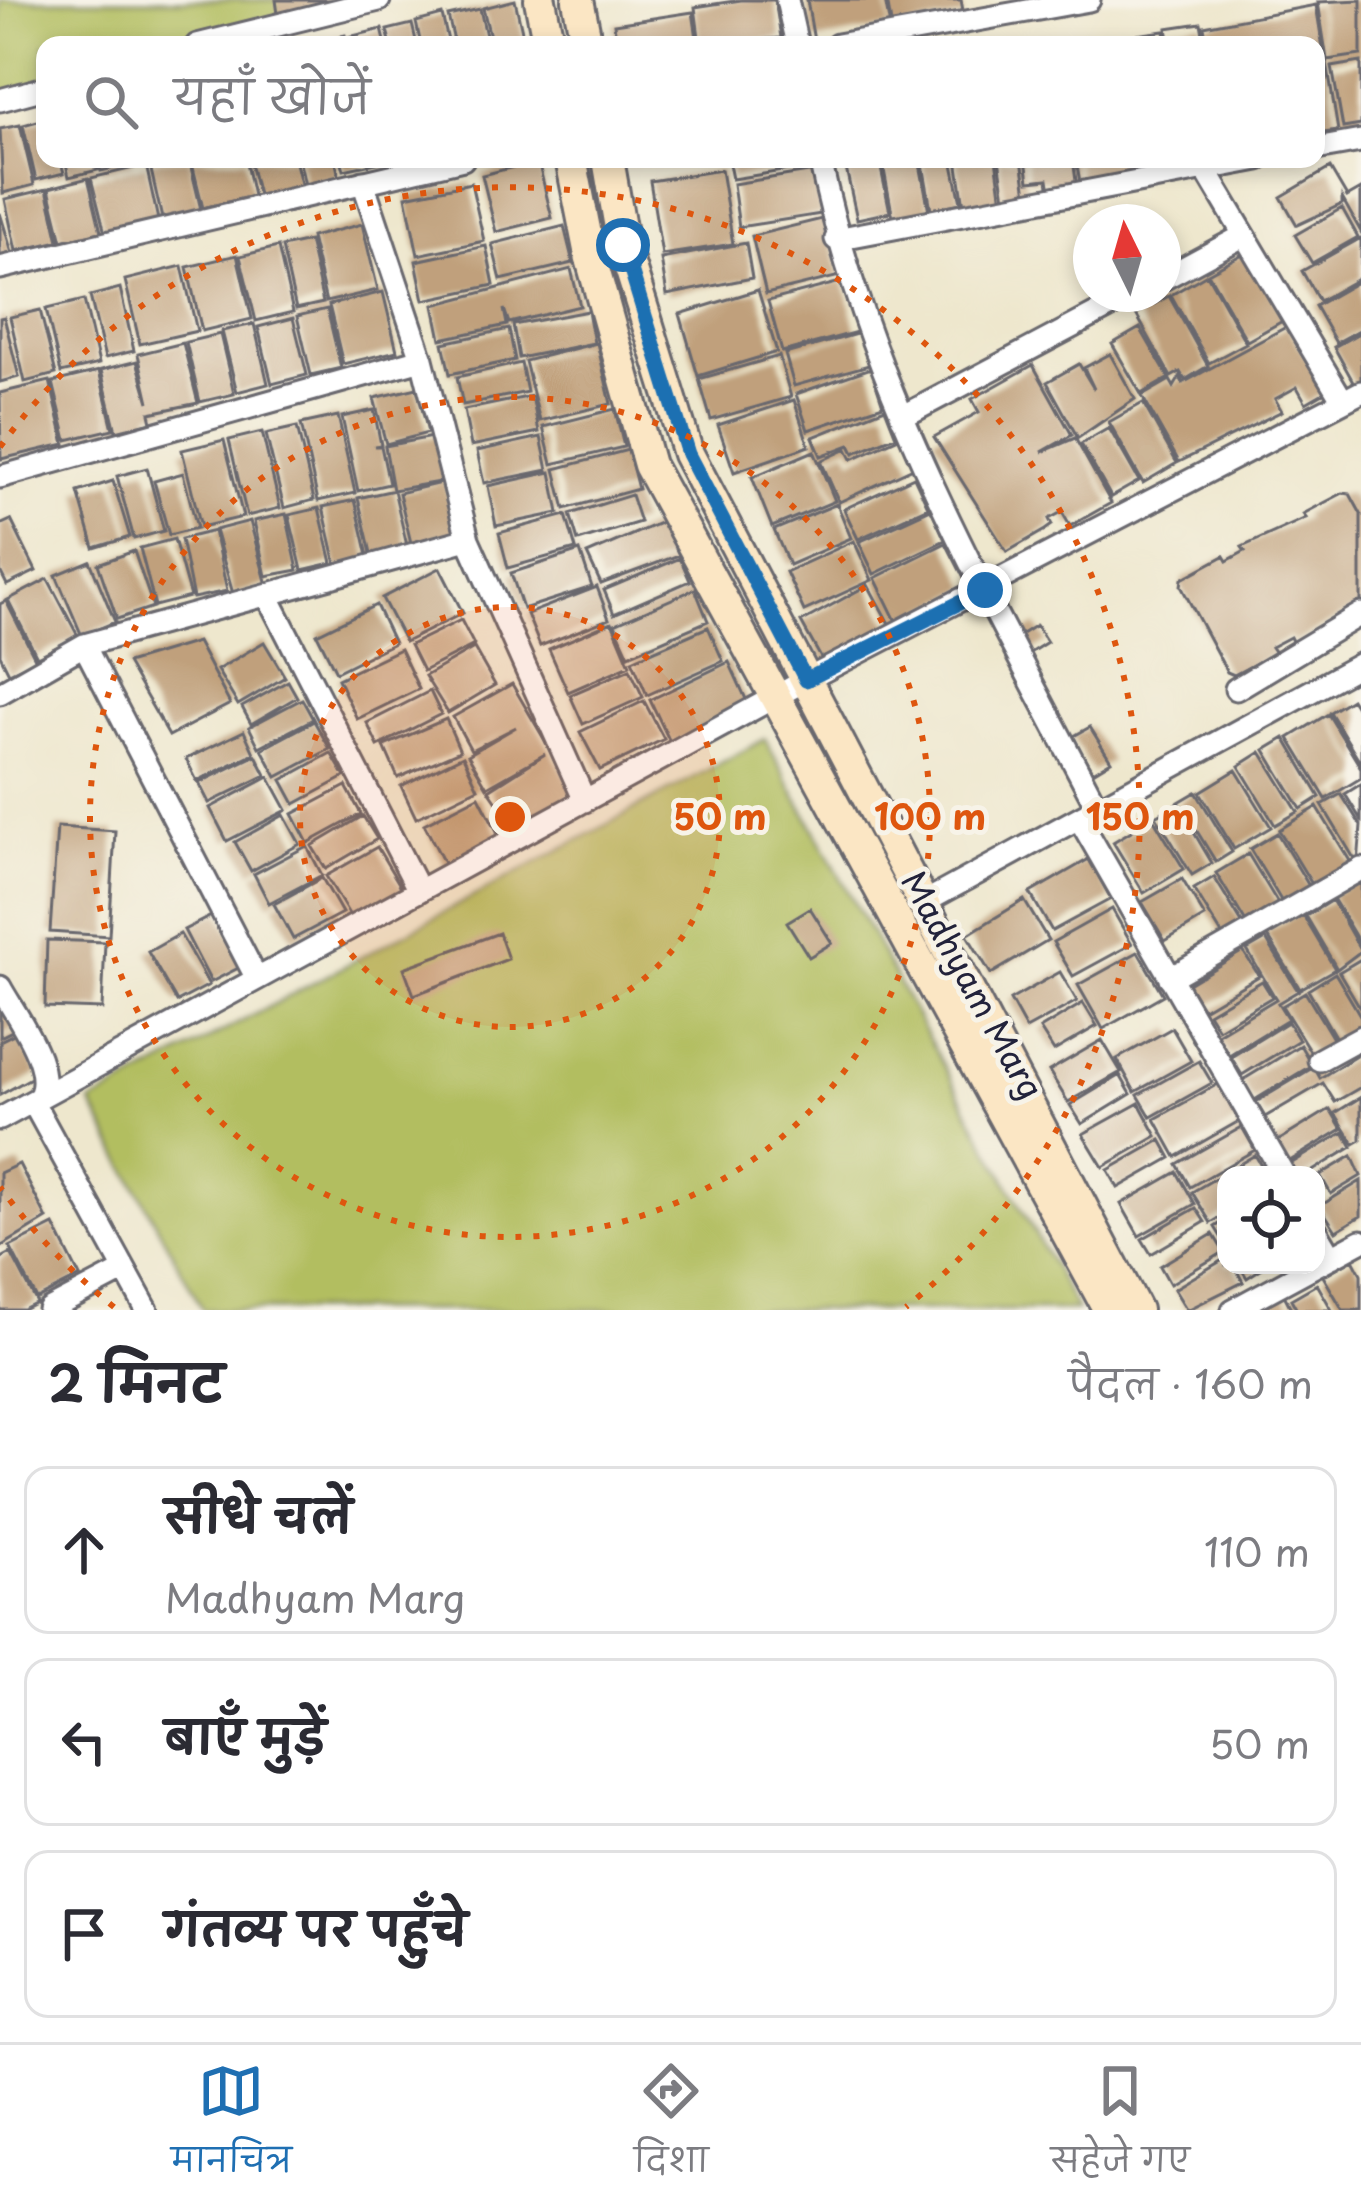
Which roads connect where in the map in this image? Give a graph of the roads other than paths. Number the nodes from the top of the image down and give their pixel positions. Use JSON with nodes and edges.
{"nodes":[{"id":1,"x":540,"y":0,"type":"edge"},
{"id":2,"x":578,"y":0,"type":"edge"},
{"id":3,"x":787,"y":0,"type":"edge"},
{"id":4,"x":1089,"y":0,"type":"edge"},
{"id":5,"x":364,"y":2,"type":"edge"},
{"id":6,"x":968,"y":11,"type":"edge"},
{"id":7,"x":232,"y":36,"type":"edge"},
{"id":8,"x":547,"y":36,"type":"edge"},
{"id":9,"x":584,"y":36,"type":"edge"},
{"id":10,"x":795,"y":36,"type":"edge"},
{"id":11,"x":872,"y":36,"type":"edge"},
{"id":12,"x":36,"y":90,"type":"edge"},
{"id":13,"x":0,"y":100,"type":"edge"},
{"id":14,"x":1361,"y":141,"type":"edge"},
{"id":15,"x":1325,"y":147,"type":"edge"},
{"id":16,"x":424,"y":168,"type":"edge"},
{"id":17,"x":573,"y":168,"type":"edge"},
{"id":18,"x":610,"y":168,"type":"edge"},
{"id":19,"x":822,"y":168,"type":"edge"},
{"id":20,"x":1210,"y":168,"type":"edge"},
{"id":21,"x":1205,"y":169,"type":"junction"},
{"id":22,"x":363,"y":182,"type":"junction"},
{"id":23,"x":1241,"y":237,"type":"junction"},
{"id":24,"x":836,"y":239,"type":"junction"},
{"id":25,"x":0,"y":268,"type":"edge"},
{"id":26,"x":1181,"y":269,"type":"edge"},
{"id":27,"x":1100,"y":312,"type":"edge"},
{"id":28,"x":422,"y":358,"type":"junction"},
{"id":29,"x":1352,"y":397,"type":"edge"},
{"id":30,"x":902,"y":417,"type":"junction"},
{"id":31,"x":0,"y":477,"type":"edge"},
{"id":32,"x":468,"y":539,"type":"junction"},
{"id":33,"x":985,"y":590,"type":"junction"},
{"id":34,"x":266,"y":595,"type":"junction"},
{"id":35,"x":1361,"y":614,"type":"edge"},
{"id":36,"x":84,"y":645,"type":"junction"},
{"id":37,"x":1361,"y":664,"type":"edge"},
{"id":38,"x":806,"y":680,"type":"junction"},
{"id":39,"x":1236,"y":689,"type":"dead end"},
{"id":40,"x":0,"y":694,"type":"edge"},
{"id":41,"x":774,"y":698,"type":"junction"},
{"id":42,"x":585,"y":801,"type":"junction"},
{"id":43,"x":1088,"y":814,"type":"junction"},
{"id":44,"x":1361,"y":869,"type":"edge"},
{"id":45,"x":419,"y":891,"type":"junction"},
{"id":46,"x":923,"y":903,"type":"junction"},
{"id":47,"x":1170,"y":979,"type":"junction"},
{"id":48,"x":257,"y":980,"type":"junction"},
{"id":49,"x":0,"y":987,"type":"edge"},
{"id":50,"x":1361,"y":1037,"type":"edge"},
{"id":51,"x":1319,"y":1060,"type":"dead end"},
{"id":52,"x":42,"y":1096,"type":"junction"},
{"id":53,"x":0,"y":1119,"type":"edge"},
{"id":54,"x":1279,"y":1166,"type":"edge"},
{"id":55,"x":1361,"y":1241,"type":"edge"},
{"id":56,"x":1325,"y":1245,"type":"edge"},
{"id":57,"x":1332,"y":1257,"type":"junction"},
{"id":58,"x":125,"y":1270,"type":"junction"},
{"id":59,"x":49,"y":1310,"type":"edge"},
{"id":60,"x":147,"y":1310,"type":"edge"},
{"id":61,"x":1109,"y":1310,"type":"edge"},
{"id":62,"x":1136,"y":1310,"type":"edge"},
{"id":63,"x":1233,"y":1310,"type":"edge"}],
"edges":[{"from":1,"to":8,"type":"street"},
{"from":2,"to":9,"type":"street"},
{"from":3,"to":10,"type":"street"},
{"from":4,"to":6,"type":"street"},
{"from":5,"to":7,"type":"street"},
{"from":6,"to":11,"type":"street"},
{"from":12,"to":13,"type":"street"},
{"from":14,"to":15,"type":"street"},
{"from":16,"to":22,"type":"street"},
{"from":17,"to":41,"type":"street","name":"Madhyam Marg"},
{"from":18,"to":38,"type":"street","name":"Madhyam Marg"},
{"from":19,"to":24,"type":"street"},
{"from":20,"to":21,"type":"street"},
{"from":21,"to":23,"type":"street"},
{"from":21,"to":24,"type":"street"},
{"from":22,"to":25,"type":"street"},
{"from":22,"to":28,"type":"street"},
{"from":23,"to":26,"type":"street"},
{"from":23,"to":29,"type":"street"},
{"from":24,"to":30,"type":"street"},
{"from":27,"to":30,"type":"street"},
{"from":28,"to":31,"type":"street"},
{"from":28,"to":32,"type":"street"},
{"from":29,"to":33,"type":"street"},
{"from":30,"to":33,"type":"street"},
{"from":32,"to":34,"type":"street"},
{"from":32,"to":42,"type":"street"},
{"from":33,"to":38,"type":"street"},
{"from":33,"to":43,"type":"street"},
{"from":34,"to":36,"type":"street"},
{"from":34,"to":45,"type":"street"},
{"from":35,"to":39,"type":"street"},
{"from":36,"to":40,"type":"street"},
{"from":36,"to":48,"type":"street"},
{"from":37,"to":43,"type":"street"},
{"from":38,"to":41,"type":"street"},
{"from":38,"to":46,"type":"street","name":"Madhyam Marg"},
{"from":41,"to":42,"type":"street"},
{"from":41,"to":61,"type":"street","name":"Madhyam Marg"},
{"from":42,"to":45,"type":"street"},
{"from":43,"to":46,"type":"street"},
{"from":43,"to":47,"type":"street"},
{"from":44,"to":47,"type":"street"},
{"from":45,"to":48,"type":"street"},
{"from":46,"to":62,"type":"street","name":"Madhyam Marg"},
{"from":47,"to":54,"type":"street"},
{"from":48,"to":52,"type":"street"},
{"from":49,"to":52,"type":"street"},
{"from":50,"to":51,"type":"street"},
{"from":52,"to":53,"type":"street"},
{"from":52,"to":58,"type":"street"},
{"from":55,"to":57,"type":"street"},
{"from":56,"to":57,"type":"street"},
{"from":57,"to":63,"type":"street"},
{"from":58,"to":59,"type":"street"},
{"from":58,"to":60,"type":"street"}]}
